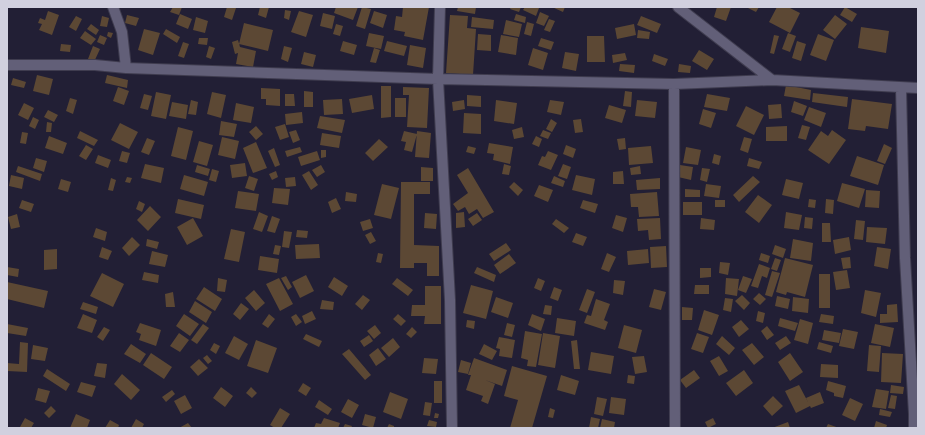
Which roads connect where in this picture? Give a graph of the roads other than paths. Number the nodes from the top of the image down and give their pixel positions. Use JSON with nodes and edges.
{"nodes":[{"id":1,"x":113,"y":7,"type":"edge"},
{"id":2,"x":440,"y":7,"type":"edge"},
{"id":3,"x":678,"y":7,"type":"edge"},
{"id":4,"x":7,"y":65,"type":"edge"},
{"id":5,"x":126,"y":68,"type":"junction"},
{"id":6,"x":438,"y":79,"type":"junction"},
{"id":7,"x":772,"y":80,"type":"junction"},
{"id":8,"x":674,"y":84,"type":"junction"},
{"id":9,"x":900,"y":88,"type":"junction"},
{"id":10,"x":918,"y":88,"type":"edge"},
{"id":11,"x":916,"y":412,"type":"edge"},
{"id":12,"x":452,"y":428,"type":"edge"},
{"id":13,"x":675,"y":428,"type":"edge"},
{"id":14,"x":914,"y":428,"type":"edge"}],
"edges":[{"from":1,"to":5,"type":"street"},
{"from":2,"to":6,"type":"street"},
{"from":3,"to":7,"type":"street"},
{"from":4,"to":5,"type":"street"},
{"from":5,"to":6,"type":"street"},
{"from":6,"to":8,"type":"street"},
{"from":6,"to":12,"type":"street"},
{"from":7,"to":8,"type":"street"},
{"from":7,"to":9,"type":"street"},
{"from":8,"to":13,"type":"street"},
{"from":9,"to":10,"type":"street"},
{"from":9,"to":11,"type":"street"},
{"from":11,"to":14,"type":"street"}]}
